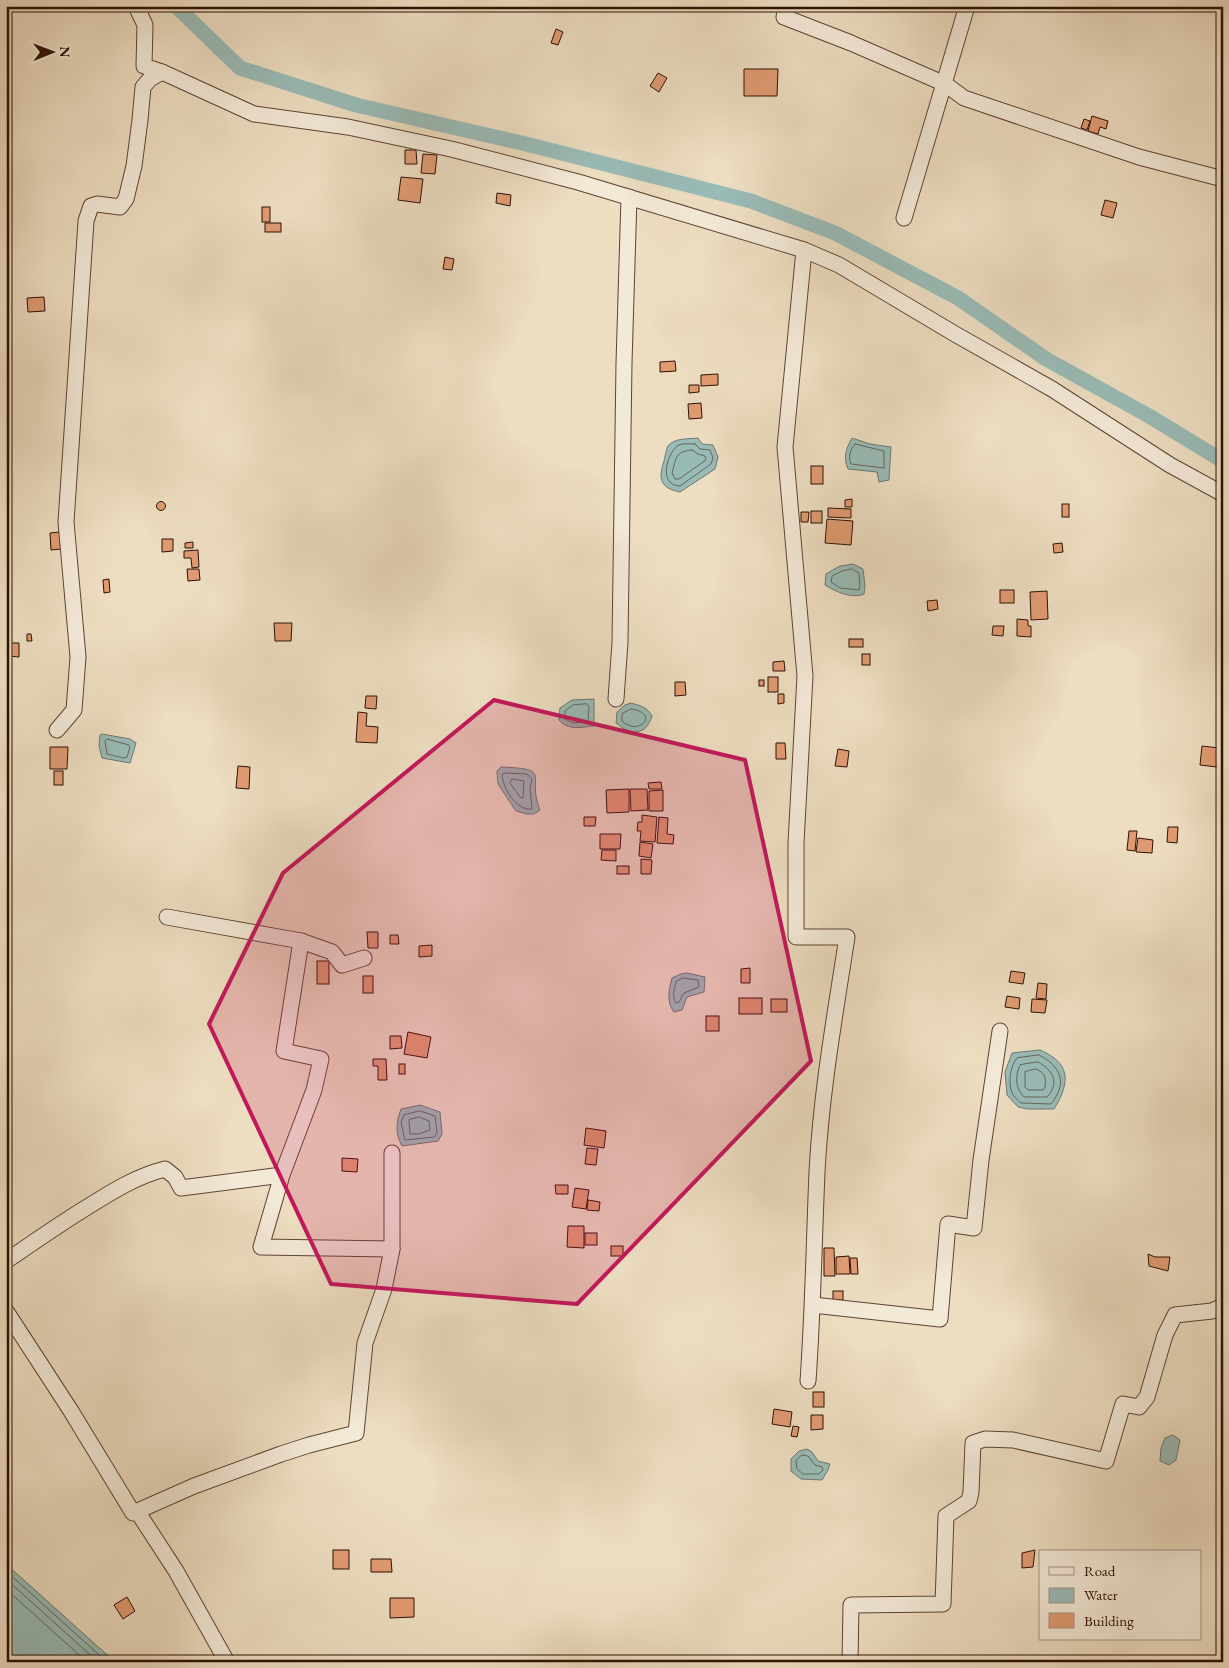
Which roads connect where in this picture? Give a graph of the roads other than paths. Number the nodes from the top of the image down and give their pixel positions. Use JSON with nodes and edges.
{"nodes":[{"id":1,"x":136,"y":6,"type":"edge"},
{"id":2,"x":786,"y":6,"type":"edge"},
{"id":3,"x":967,"y":6,"type":"edge"},
{"id":4,"x":162,"y":72,"type":"junction"},
{"id":5,"x":945,"y":84,"type":"junction"},
{"id":6,"x":1223,"y":179,"type":"edge"},
{"id":7,"x":629,"y":197,"type":"junction"},
{"id":8,"x":904,"y":218,"type":"dead end"},
{"id":9,"x":804,"y":250,"type":"junction"},
{"id":10,"x":1223,"y":494,"type":"edge"},
{"id":11,"x":616,"y":699,"type":"dead end"},
{"id":12,"x":57,"y":730,"type":"dead end"},
{"id":13,"x":168,"y":917,"type":"dead end"},
{"id":14,"x":301,"y":941,"type":"junction"},
{"id":15,"x":364,"y":958,"type":"dead end"},
{"id":16,"x":1000,"y":1032,"type":"dead end"},
{"id":17,"x":392,"y":1153,"type":"dead end"},
{"id":18,"x":282,"y":1175,"type":"junction"},
{"id":19,"x":392,"y":1249,"type":"junction"},
{"id":20,"x":6,"y":1261,"type":"edge"},
{"id":21,"x":813,"y":1305,"type":"junction"},
{"id":22,"x":1223,"y":1306,"type":"edge"},
{"id":23,"x":6,"y":1311,"type":"edge"},
{"id":24,"x":808,"y":1381,"type":"dead end"},
{"id":25,"x":138,"y":1511,"type":"junction"},
{"id":26,"x":227,"y":1662,"type":"edge"},
{"id":27,"x":850,"y":1662,"type":"edge"}],
"edges":[{"from":1,"to":4,"type":"street"},
{"from":2,"to":5,"type":"street"},
{"from":3,"to":5,"type":"street"},
{"from":4,"to":7,"type":"street"},
{"from":4,"to":12,"type":"street"},
{"from":5,"to":6,"type":"street"},
{"from":5,"to":8,"type":"street"},
{"from":7,"to":9,"type":"street"},
{"from":7,"to":11,"type":"street"},
{"from":9,"to":10,"type":"street"},
{"from":9,"to":21,"type":"street"},
{"from":13,"to":14,"type":"street"},
{"from":14,"to":15,"type":"street"},
{"from":14,"to":18,"type":"street"},
{"from":16,"to":21,"type":"street"},
{"from":17,"to":19,"type":"street"},
{"from":18,"to":19,"type":"street"},
{"from":18,"to":20,"type":"street"},
{"from":19,"to":25,"type":"street"},
{"from":21,"to":24,"type":"street"},
{"from":22,"to":27,"type":"street"},
{"from":23,"to":25,"type":"street"},
{"from":25,"to":26,"type":"street"}]}
